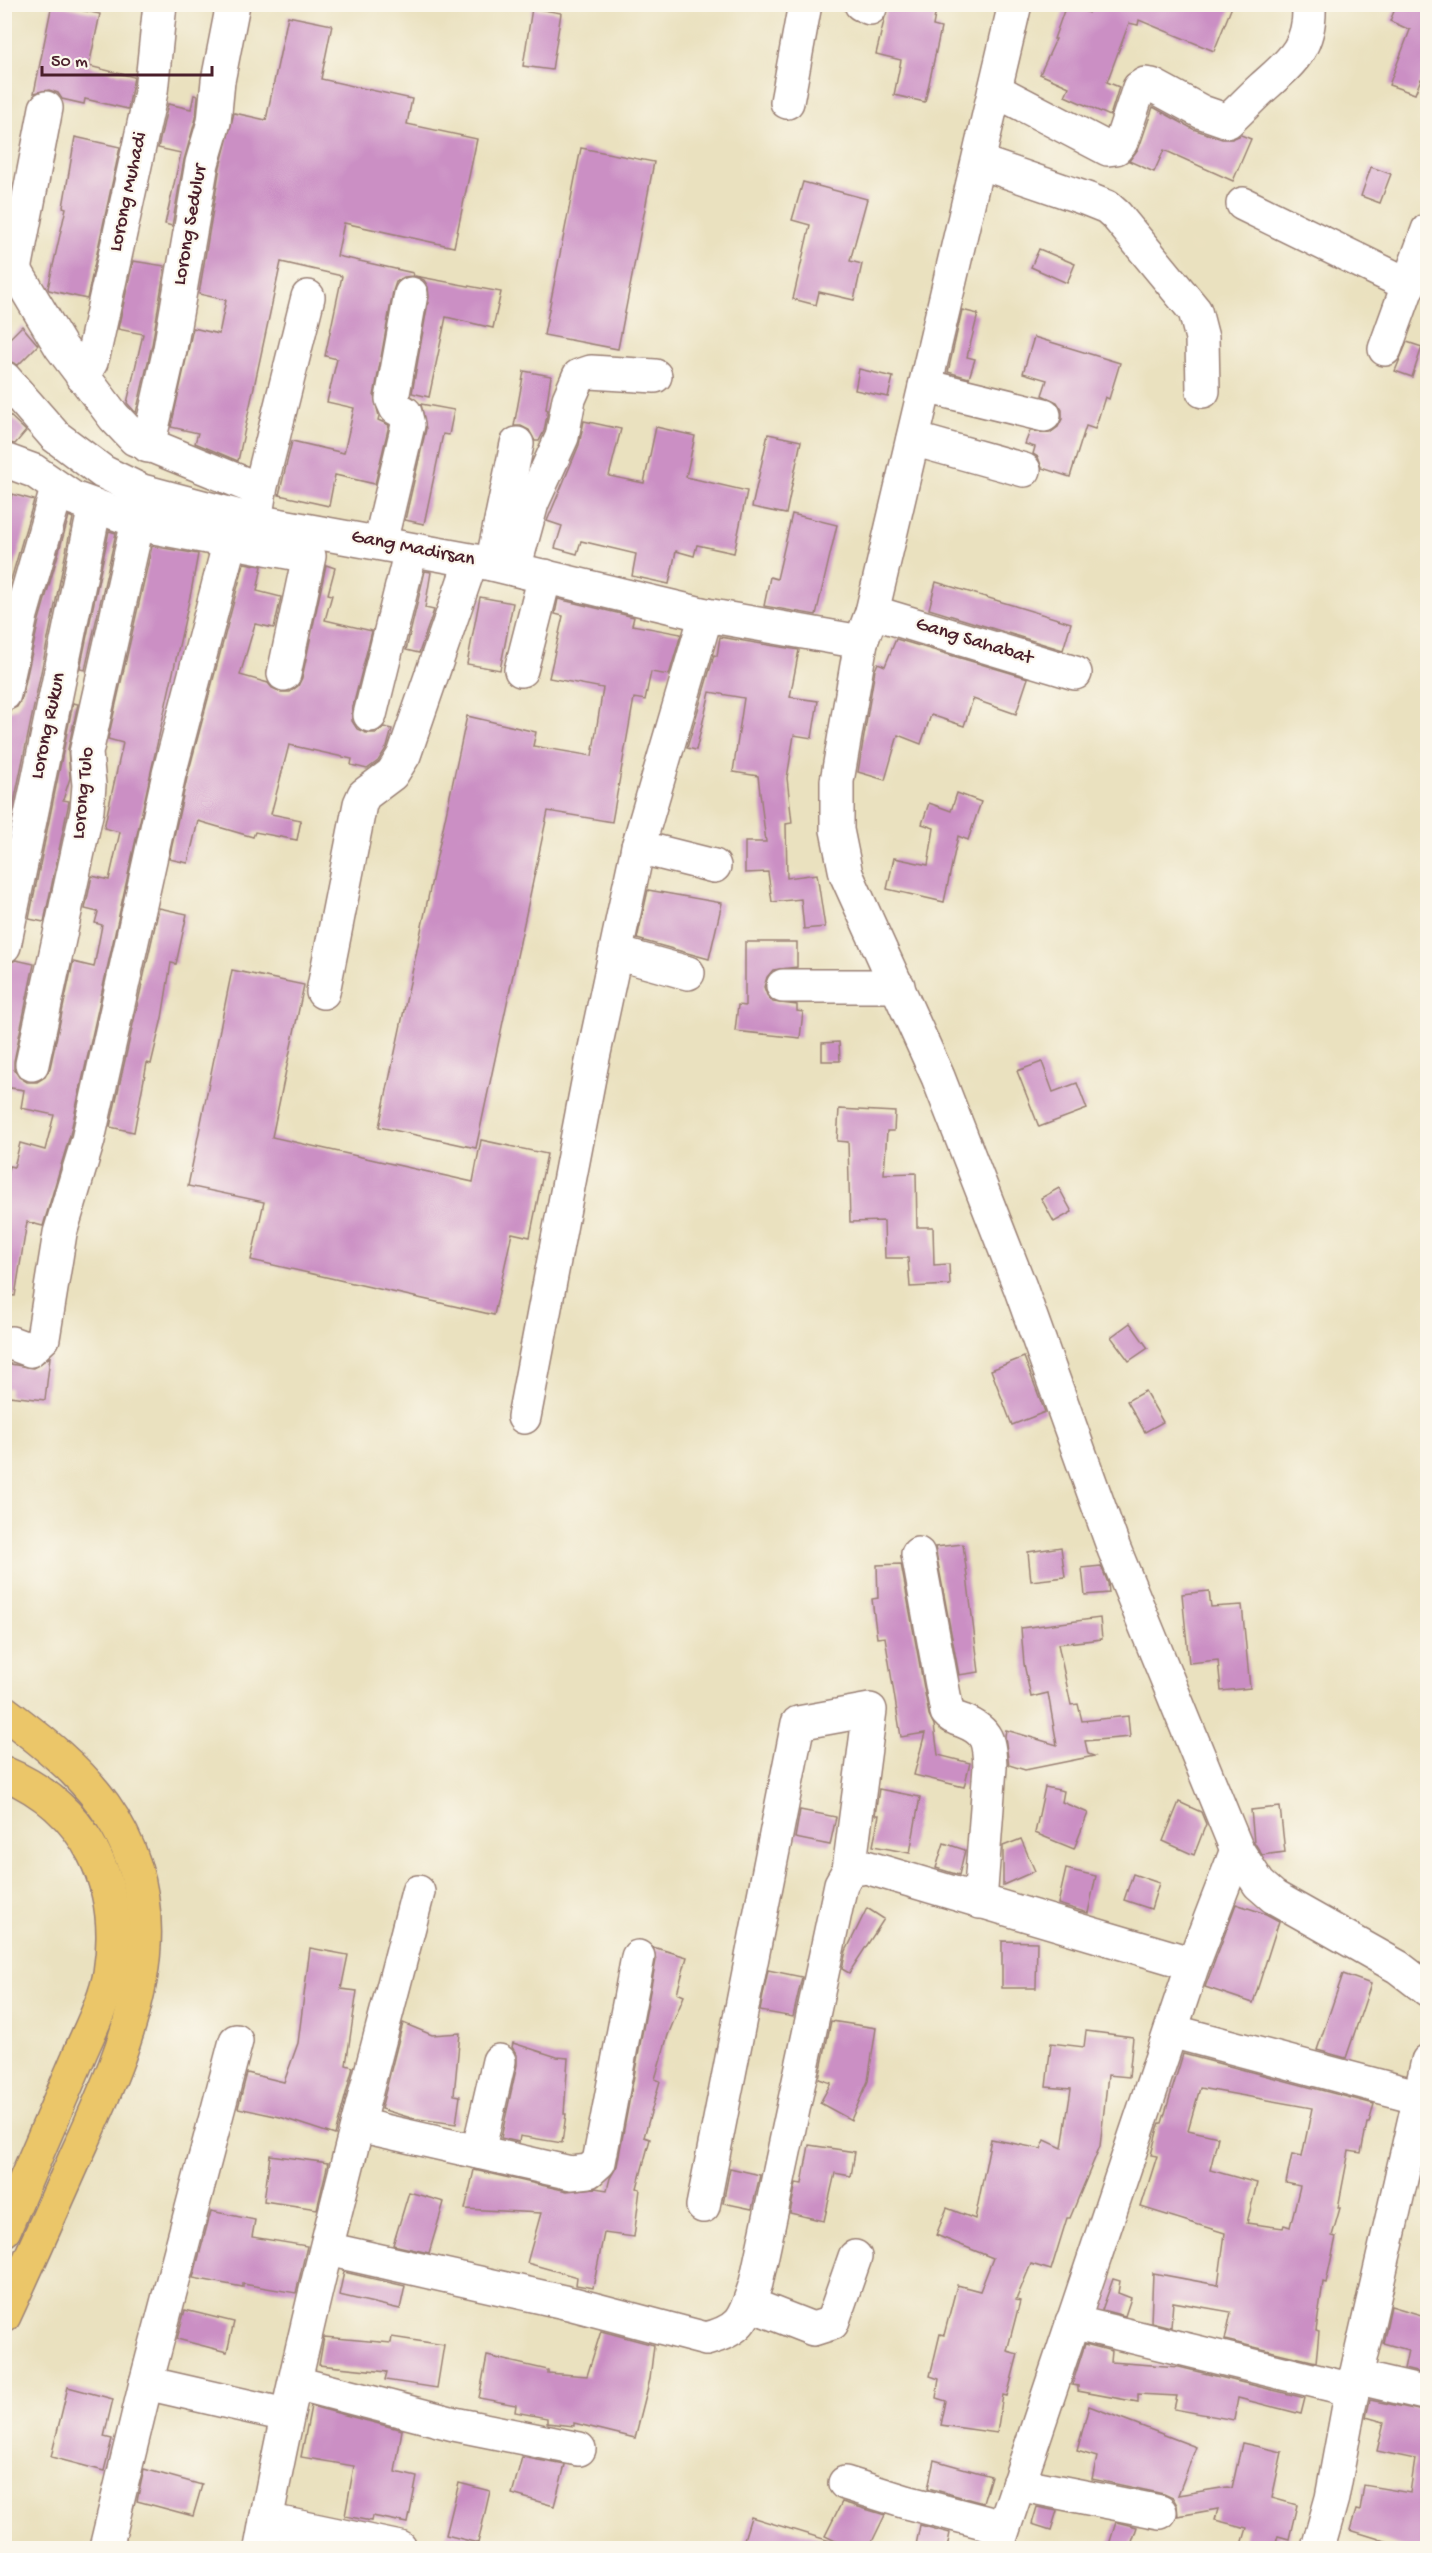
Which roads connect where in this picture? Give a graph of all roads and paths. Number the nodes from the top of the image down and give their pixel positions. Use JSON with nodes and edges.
{"nodes":[{"id":1,"x":159,"y":4,"type":"edge"},
{"id":2,"x":233,"y":4,"type":"edge"},
{"id":3,"x":805,"y":4,"type":"edge"},
{"id":4,"x":1015,"y":4,"type":"edge"},
{"id":5,"x":1310,"y":14,"type":"edge"},
{"id":6,"x":995,"y":90,"type":"junction"},
{"id":7,"x":788,"y":102,"type":"dead end"},
{"id":8,"x":46,"y":108,"type":"dead end"},
{"id":9,"x":979,"y":162,"type":"junction"},
{"id":10,"x":1244,"y":204,"type":"dead end"},
{"id":11,"x":1428,"y":230,"type":"edge"},
{"id":12,"x":10,"y":266,"type":"edge"},
{"id":13,"x":1409,"y":285,"type":"junction"},
{"id":14,"x":411,"y":294,"type":"dead end"},
{"id":15,"x":308,"y":297,"type":"dead end"},
{"id":16,"x":1385,"y":349,"type":"dead end"},
{"id":17,"x":82,"y":376,"type":"junction"},
{"id":18,"x":655,"y":376,"type":"dead end"},
{"id":19,"x":4,"y":378,"type":"edge"},
{"id":20,"x":925,"y":386,"type":"junction"},
{"id":21,"x":1203,"y":391,"type":"dead end"},
{"id":22,"x":1044,"y":415,"type":"dead end"},
{"id":23,"x":913,"y":439,"type":"junction"},
{"id":24,"x":517,"y":444,"type":"dead end"},
{"id":25,"x":148,"y":446,"type":"junction"},
{"id":26,"x":4,"y":460,"type":"edge"},
{"id":27,"x":1024,"y":470,"type":"dead end"},
{"id":28,"x":57,"y":489,"type":"junction"},
{"id":29,"x":258,"y":505,"type":"junction"},
{"id":30,"x":95,"y":506,"type":"junction"},
{"id":31,"x":138,"y":521,"type":"junction"},
{"id":32,"x":230,"y":541,"type":"junction"},
{"id":33,"x":312,"y":543,"type":"junction"},
{"id":34,"x":380,"y":543,"type":"junction"},
{"id":35,"x":411,"y":550,"type":"junction"},
{"id":36,"x":492,"y":565,"type":"junction"},
{"id":37,"x":545,"y":576,"type":"junction"},
{"id":38,"x":706,"y":615,"type":"junction"},
{"id":39,"x":866,"y":627,"type":"junction"},
{"id":40,"x":521,"y":670,"type":"dead end"},
{"id":41,"x":1075,"y":673,"type":"dead end"},
{"id":42,"x":284,"y":674,"type":"dead end"},
{"id":43,"x":4,"y":694,"type":"edge"},
{"id":44,"x":370,"y":715,"type":"dead end"},
{"id":45,"x":638,"y":847,"type":"junction"},
{"id":46,"x":714,"y":866,"type":"dead end"},
{"id":47,"x":4,"y":946,"type":"edge"},
{"id":48,"x":616,"y":953,"type":"junction"},
{"id":49,"x":688,"y":974,"type":"dead end"},
{"id":50,"x":783,"y":986,"type":"dead end"},
{"id":51,"x":898,"y":986,"type":"junction"},
{"id":52,"x":323,"y":992,"type":"dead end"},
{"id":53,"x":32,"y":1064,"type":"dead end"},
{"id":54,"x":4,"y":1345,"type":"edge"},
{"id":55,"x":524,"y":1417,"type":"dead end"},
{"id":56,"x":918,"y":1554,"type":"dead end"},
{"id":57,"x":4,"y":1712,"type":"edge"},
{"id":58,"x":4,"y":1773,"type":"edge"},
{"id":59,"x":1237,"y":1850,"type":"junction"},
{"id":60,"x":849,"y":1870,"type":"junction"},
{"id":61,"x":418,"y":1892,"type":"dead end"},
{"id":62,"x":980,"y":1902,"type":"junction"},
{"id":63,"x":638,"y":1957,"type":"dead end"},
{"id":64,"x":1193,"y":1964,"type":"junction"},
{"id":65,"x":1428,"y":1990,"type":"edge"},
{"id":66,"x":1171,"y":2031,"type":"junction"},
{"id":67,"x":236,"y":2042,"type":"dead end"},
{"id":68,"x":499,"y":2061,"type":"dead end"},
{"id":69,"x":1428,"y":2061,"type":"edge"},
{"id":70,"x":1420,"y":2097,"type":"junction"},
{"id":71,"x":358,"y":2125,"type":"junction"},
{"id":72,"x":478,"y":2152,"type":"junction"},
{"id":73,"x":703,"y":2206,"type":"dead end"},
{"id":74,"x":4,"y":2230,"type":"edge"},
{"id":75,"x":327,"y":2249,"type":"junction"},
{"id":76,"x":855,"y":2257,"type":"dead end"},
{"id":77,"x":749,"y":2304,"type":"junction"},
{"id":78,"x":4,"y":2316,"type":"edge"},
{"id":79,"x":1071,"y":2322,"type":"junction"},
{"id":80,"x":146,"y":2383,"type":"junction"},
{"id":81,"x":296,"y":2383,"type":"junction"},
{"id":82,"x":1354,"y":2384,"type":"junction"},
{"id":83,"x":1428,"y":2394,"type":"edge"},
{"id":84,"x":286,"y":2415,"type":"junction"},
{"id":85,"x":579,"y":2449,"type":"dead end"},
{"id":86,"x":845,"y":2484,"type":"dead end"},
{"id":87,"x":1018,"y":2484,"type":"junction"},
{"id":88,"x":1160,"y":2512,"type":"dead end"},
{"id":89,"x":264,"y":2534,"type":"edge"},
{"id":90,"x":1000,"y":2538,"type":"edge"},
{"id":91,"x":1308,"y":2545,"type":"edge"},
{"id":92,"x":106,"y":2548,"type":"edge"},
{"id":93,"x":400,"y":2548,"type":"edge"}],
"edges":[{"from":1,"to":17,"type":"street","name":"Lorong Muhadi"},
{"from":2,"to":25,"type":"street","name":"Lorong Sedulur"},
{"from":3,"to":7,"type":"street"},
{"from":4,"to":6,"type":"street"},
{"from":5,"to":6,"type":"street"},
{"from":6,"to":9,"type":"street"},
{"from":8,"to":12,"type":"street"},
{"from":9,"to":20,"type":"street"},
{"from":9,"to":21,"type":"street"},
{"from":10,"to":13,"type":"street"},
{"from":11,"to":13,"type":"street"},
{"from":12,"to":17,"type":"street"},
{"from":13,"to":16,"type":"street"},
{"from":14,"to":34,"type":"street"},
{"from":15,"to":29,"type":"street"},
{"from":17,"to":25,"type":"street"},
{"from":18,"to":36,"type":"street"},
{"from":19,"to":29,"type":"street","name":"Gang Madirsan"},
{"from":20,"to":22,"type":"street"},
{"from":20,"to":23,"type":"street"},
{"from":23,"to":27,"type":"street"},
{"from":23,"to":39,"type":"street"},
{"from":24,"to":36,"type":"street"},
{"from":25,"to":29,"type":"street"},
{"from":26,"to":28,"type":"street"},
{"from":28,"to":30,"type":"street"},
{"from":28,"to":43,"type":"street"},
{"from":29,"to":33,"type":"street","name":"Gang Madirsan"},
{"from":30,"to":31,"type":"street"},
{"from":30,"to":47,"type":"street","name":"Lorong Rukun"},
{"from":31,"to":32,"type":"street"},
{"from":31,"to":53,"type":"street","name":"Lorong Tulo"},
{"from":32,"to":33,"type":"street"},
{"from":32,"to":54,"type":"street"},
{"from":33,"to":34,"type":"street","name":"Gang Madirsan"},
{"from":33,"to":42,"type":"street"},
{"from":34,"to":35,"type":"street","name":"Gang Madirsan"},
{"from":35,"to":36,"type":"street","name":"Gang Madirsan"},
{"from":35,"to":44,"type":"street"},
{"from":36,"to":37,"type":"street","name":"Gang Madirsan"},
{"from":36,"to":52,"type":"street"},
{"from":37,"to":38,"type":"street","name":"Gang Madirsan"},
{"from":37,"to":40,"type":"street"},
{"from":38,"to":39,"type":"street","name":"Gang Madirsan"},
{"from":38,"to":45,"type":"street"},
{"from":39,"to":41,"type":"street","name":"Gang Sahabat"},
{"from":39,"to":51,"type":"street"},
{"from":45,"to":46,"type":"street"},
{"from":45,"to":48,"type":"street"},
{"from":48,"to":49,"type":"street"},
{"from":48,"to":55,"type":"street"},
{"from":50,"to":51,"type":"street"},
{"from":51,"to":59,"type":"street"},
{"from":56,"to":62,"type":"street"},
{"from":57,"to":78,"type":"highway"},
{"from":58,"to":74,"type":"highway"},
{"from":59,"to":64,"type":"street"},
{"from":59,"to":65,"type":"street"},
{"from":60,"to":62,"type":"street"},
{"from":60,"to":73,"type":"street"},
{"from":60,"to":77,"type":"street"},
{"from":61,"to":71,"type":"street"},
{"from":62,"to":64,"type":"street"},
{"from":63,"to":72,"type":"street"},
{"from":64,"to":66,"type":"street"},
{"from":66,"to":70,"type":"street"},
{"from":66,"to":79,"type":"street"},
{"from":67,"to":80,"type":"street"},
{"from":68,"to":72,"type":"street"},
{"from":69,"to":70,"type":"street"},
{"from":70,"to":82,"type":"street"},
{"from":71,"to":72,"type":"street"},
{"from":71,"to":75,"type":"street"},
{"from":75,"to":77,"type":"street"},
{"from":75,"to":81,"type":"street"},
{"from":76,"to":77,"type":"street"},
{"from":79,"to":82,"type":"street"},
{"from":79,"to":87,"type":"street"},
{"from":80,"to":84,"type":"street"},
{"from":80,"to":92,"type":"street"},
{"from":81,"to":84,"type":"street"},
{"from":81,"to":85,"type":"street"},
{"from":82,"to":83,"type":"street"},
{"from":82,"to":91,"type":"street"},
{"from":84,"to":89,"type":"street"},
{"from":86,"to":90,"type":"street"},
{"from":87,"to":88,"type":"street"},
{"from":87,"to":90,"type":"street"},
{"from":89,"to":93,"type":"street"}]}
